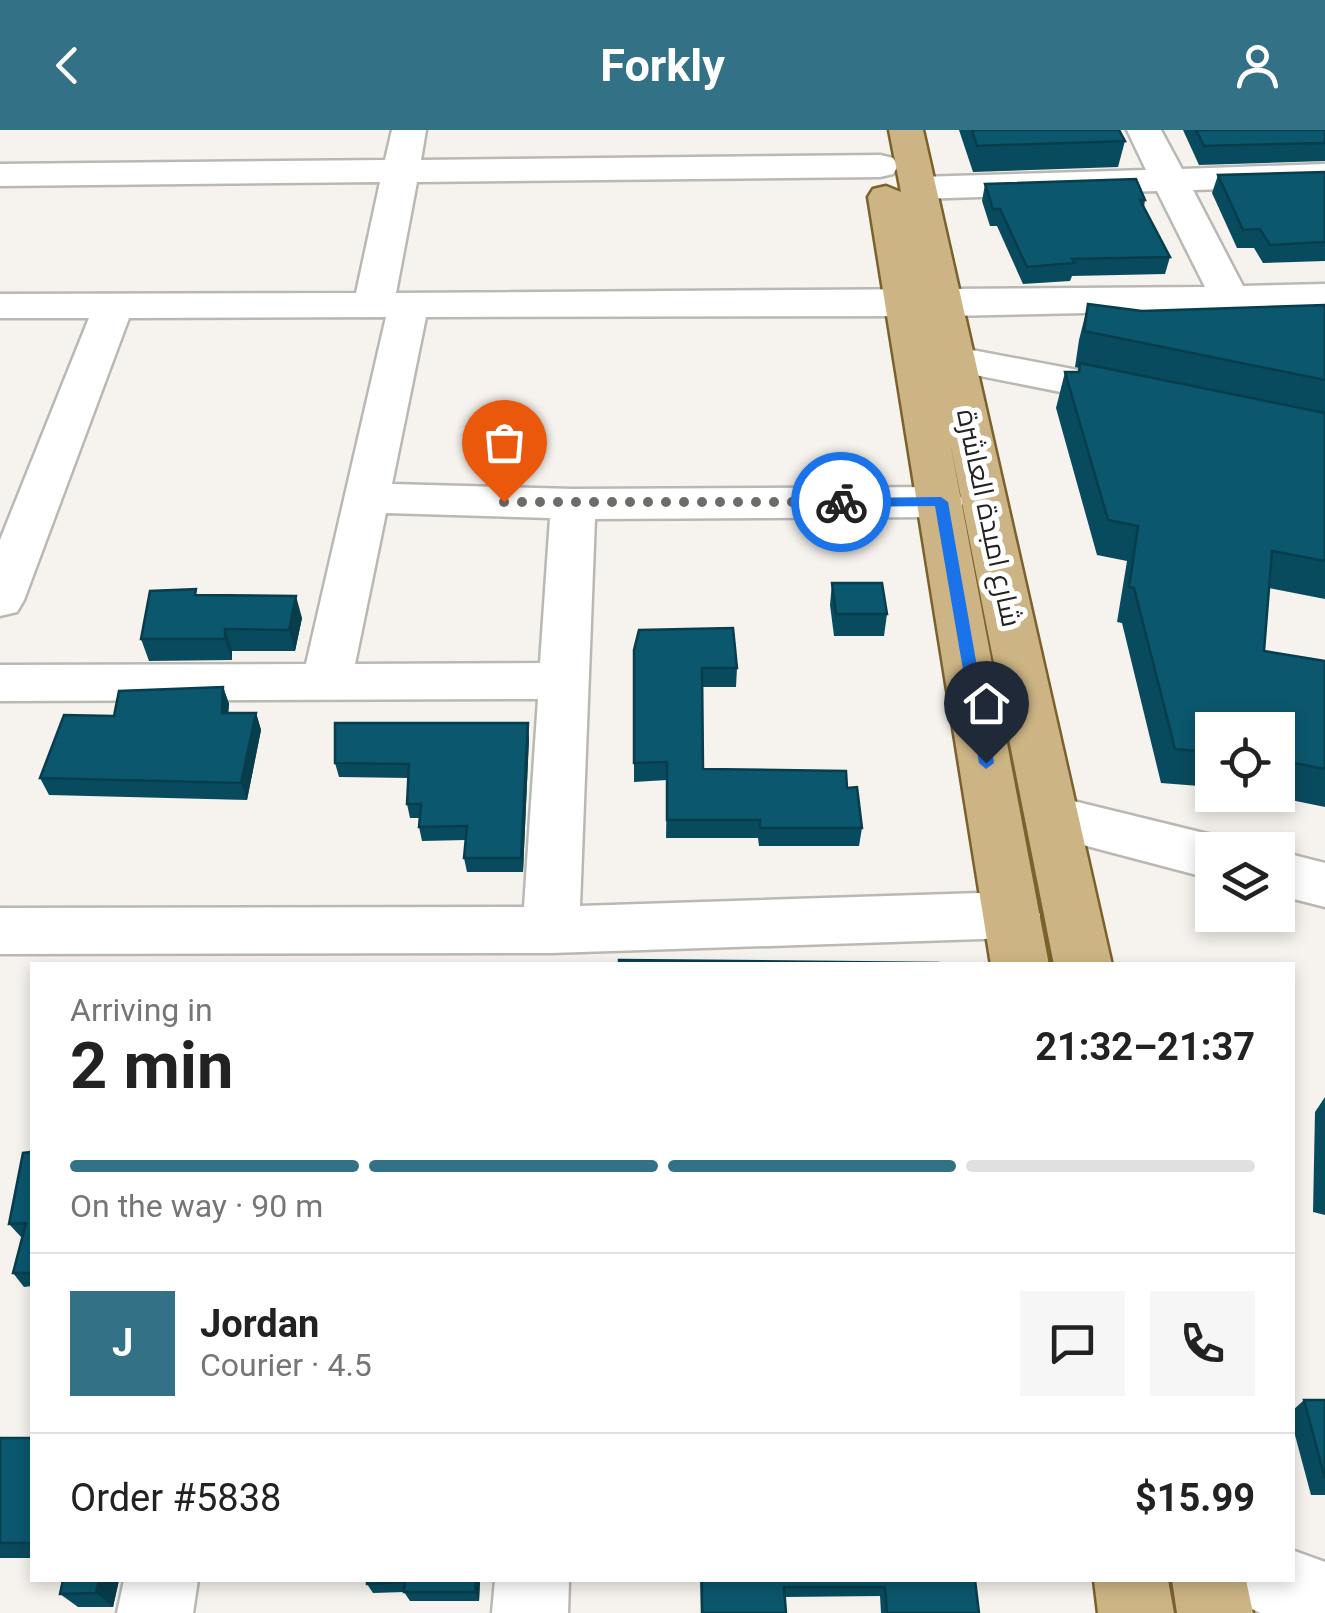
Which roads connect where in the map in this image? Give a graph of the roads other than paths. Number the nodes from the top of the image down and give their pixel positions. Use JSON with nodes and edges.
{"nodes":[{"id":1,"x":409,"y":130,"type":"edge"},
{"id":2,"x":1144,"y":130,"type":"edge"},
{"id":3,"x":894,"y":154,"type":"edge"},
{"id":4,"x":402,"y":170,"type":"junction"},
{"id":5,"x":1325,"y":175,"type":"edge"},
{"id":6,"x":2,"y":178,"type":"edge"},
{"id":7,"x":1170,"y":180,"type":"junction"},
{"id":8,"x":1325,"y":296,"type":"edge"},
{"id":9,"x":1231,"y":300,"type":"junction"},
{"id":10,"x":391,"y":303,"type":"junction"},
{"id":11,"x":925,"y":304,"type":"junction"},
{"id":12,"x":114,"y":305,"type":"junction"},
{"id":13,"x":0,"y":306,"type":"edge"},
{"id":14,"x":935,"y":353,"type":"junction"},
{"id":15,"x":1170,"y":402,"type":"edge"},
{"id":16,"x":367,"y":498,"type":"junction"},
{"id":17,"x":941,"y":502,"type":"junction"},
{"id":18,"x":573,"y":504,"type":"junction"},
{"id":19,"x":18,"y":506,"type":"edge"},
{"id":20,"x":0,"y":600,"type":"edge"},
{"id":21,"x":327,"y":680,"type":"junction"},
{"id":22,"x":562,"y":680,"type":"junction"},
{"id":23,"x":0,"y":684,"type":"edge"},
{"id":24,"x":1053,"y":817,"type":"junction"},
{"id":25,"x":1195,"y":853,"type":"edge"},
{"id":26,"x":1295,"y":877,"type":"edge"},
{"id":27,"x":1325,"y":885,"type":"edge"},
{"id":28,"x":550,"y":930,"type":"junction"},
{"id":29,"x":0,"y":932,"type":"edge"},
{"id":30,"x":1016,"y":940,"type":"edge"},
{"id":31,"x":272,"y":948,"type":"edge"},
{"id":32,"x":1082,"y":962,"type":"edge"},
{"id":33,"x":161,"y":1582,"type":"edge"},
{"id":34,"x":532,"y":1582,"type":"edge"},
{"id":35,"x":1131,"y":1582,"type":"edge"},
{"id":36,"x":1208,"y":1582,"type":"edge"},
{"id":37,"x":1278,"y":1582,"type":"edge"},
{"id":38,"x":1325,"y":1599,"type":"edge"},
{"id":39,"x":155,"y":1613,"type":"edge"},
{"id":40,"x":530,"y":1613,"type":"edge"},
{"id":41,"x":1136,"y":1613,"type":"edge"},
{"id":42,"x":1215,"y":1613,"type":"edge"}],
"edges":[{"from":1,"to":4,"type":"street"},
{"from":2,"to":7,"type":"street"},
{"from":3,"to":4,"type":"street"},
{"from":3,"to":7,"type":"street"},
{"from":3,"to":11,"type":"main road","name":"شارع امبدة العاشرة"},
{"from":4,"to":6,"type":"street"},
{"from":4,"to":10,"type":"street"},
{"from":5,"to":7,"type":"street"},
{"from":7,"to":9,"type":"street"},
{"from":8,"to":9,"type":"street"},
{"from":9,"to":11,"type":"street"},
{"from":10,"to":11,"type":"street"},
{"from":10,"to":12,"type":"street"},
{"from":10,"to":16,"type":"street"},
{"from":11,"to":14,"type":"main road","name":"شارع امبدة العاشرة"},
{"from":12,"to":13,"type":"street"},
{"from":12,"to":19,"type":"street"},
{"from":14,"to":15,"type":"street"},
{"from":14,"to":17,"type":"main road","name":"شارع امبدة العاشرة"},
{"from":14,"to":24,"type":"main road","name":"شارع امبدة العاشرة"},
{"from":16,"to":18,"type":"street"},
{"from":16,"to":21,"type":"street"},
{"from":17,"to":18,"type":"street"},
{"from":17,"to":30,"type":"main road","name":"شارع امبدة العاشرة"},
{"from":18,"to":22,"type":"street"},
{"from":19,"to":20,"type":"street"},
{"from":21,"to":22,"type":"street"},
{"from":21,"to":23,"type":"street"},
{"from":22,"to":28,"type":"street"},
{"from":24,"to":25,"type":"street"},
{"from":24,"to":32,"type":"main road","name":"شارع امبدة العاشرة"},
{"from":26,"to":27,"type":"street"},
{"from":28,"to":30,"type":"street"},
{"from":28,"to":31,"type":"street"},
{"from":29,"to":31,"type":"street"},
{"from":33,"to":39,"type":"street"},
{"from":34,"to":40,"type":"street"},
{"from":35,"to":41,"type":"main road"},
{"from":36,"to":42,"type":"main road"},
{"from":37,"to":38,"type":"street"}]}
